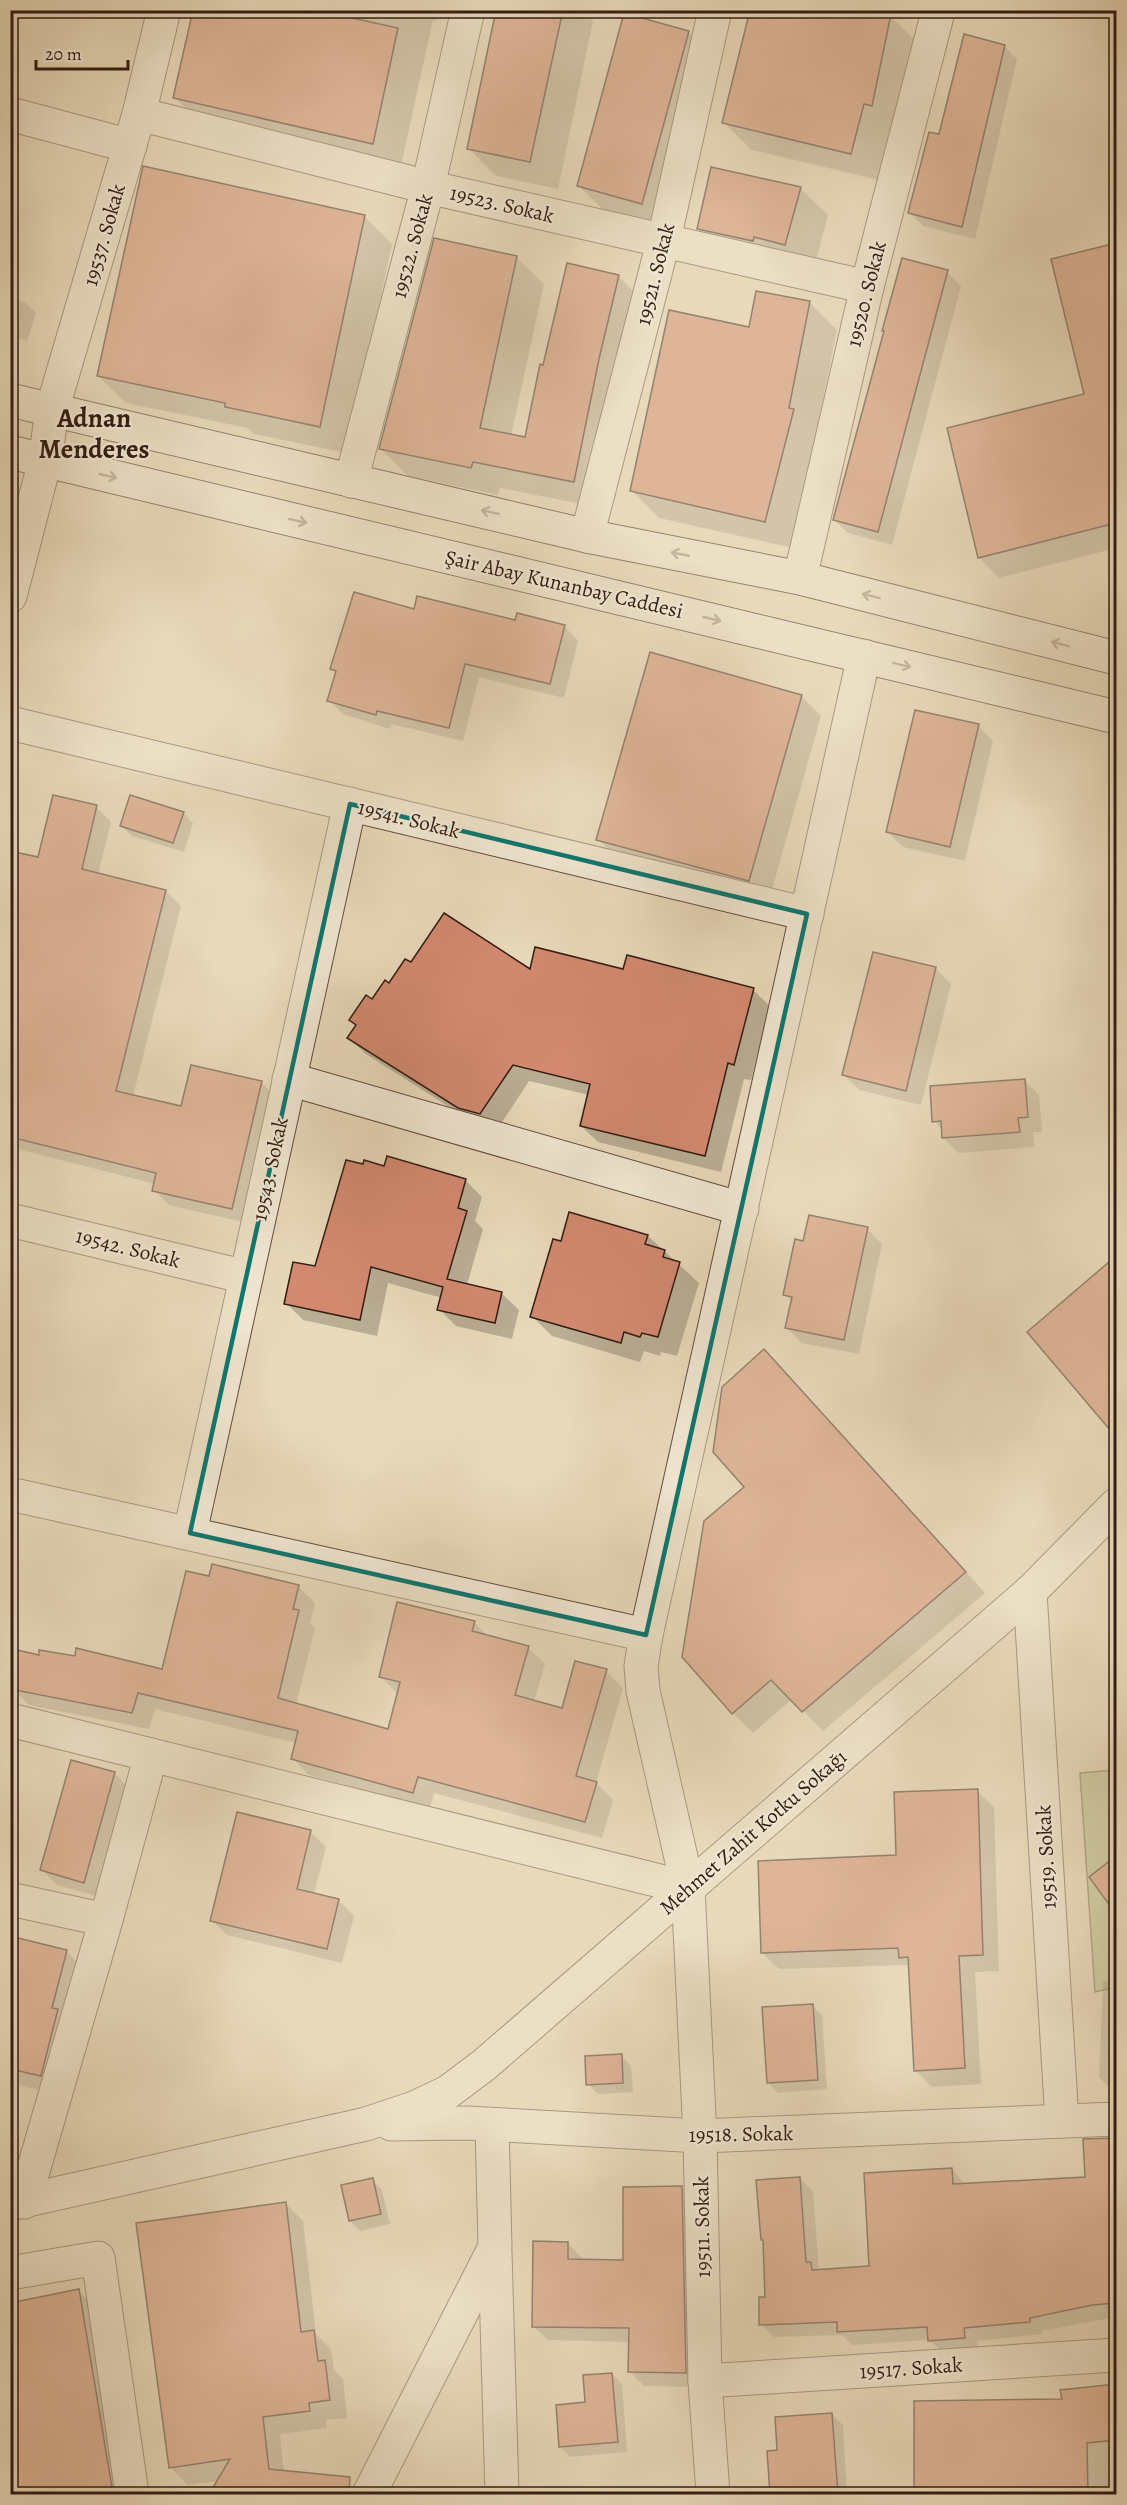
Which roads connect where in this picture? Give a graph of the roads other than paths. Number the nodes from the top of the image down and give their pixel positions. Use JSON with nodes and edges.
{"nodes":[{"id":1,"x":164,"y":10,"type":"edge"},
{"id":2,"x":468,"y":10,"type":"edge"},
{"id":3,"x":715,"y":10,"type":"edge"},
{"id":4,"x":938,"y":12,"type":"edge"},
{"id":5,"x":10,"y":114,"type":"edge"},
{"id":6,"x":139,"y":114,"type":"junction"},
{"id":7,"x":130,"y":146,"type":"junction"},
{"id":8,"x":428,"y":187,"type":"junction"},
{"id":9,"x":664,"y":239,"type":"junction"},
{"id":10,"x":867,"y":287,"type":"junction"},
{"id":11,"x":10,"y":400,"type":"edge"},
{"id":12,"x":52,"y":410,"type":"junction"},
{"id":13,"x":10,"y":452,"type":"edge"},
{"id":14,"x":45,"y":460,"type":"junction"},
{"id":15,"x":351,"y":481,"type":"junction"},
{"id":16,"x":587,"y":536,"type":"junction"},
{"id":17,"x":800,"y":578,"type":"junction"},
{"id":18,"x":10,"y":596,"type":"edge"},
{"id":19,"x":864,"y":656,"type":"junction"},
{"id":20,"x":1116,"y":658,"type":"edge"},
{"id":21,"x":1116,"y":717,"type":"edge"},
{"id":22,"x":10,"y":723,"type":"edge"},
{"id":23,"x":350,"y":804,"type":"junction"},
{"id":24,"x":807,"y":914,"type":"junction"},
{"id":25,"x":289,"y":1079,"type":"junction"},
{"id":26,"x":742,"y":1209,"type":"junction"},
{"id":27,"x":10,"y":1220,"type":"edge"},
{"id":28,"x":246,"y":1277,"type":"junction"},
{"id":29,"x":10,"y":1494,"type":"edge"},
{"id":30,"x":1116,"y":1505,"type":"edge"},
{"id":31,"x":190,"y":1533,"type":"junction"},
{"id":32,"x":1030,"y":1592,"type":"junction"},
{"id":33,"x":646,"y":1635,"type":"junction"},
{"id":34,"x":10,"y":1720,"type":"edge"},
{"id":35,"x":151,"y":1755,"type":"junction"},
{"id":36,"x":688,"y":1888,"type":"junction"},
{"id":37,"x":10,"y":1899,"type":"edge"},
{"id":38,"x":106,"y":1920,"type":"junction"},
{"id":39,"x":448,"y":2092,"type":"junction"},
{"id":40,"x":1116,"y":2119,"type":"edge"},
{"id":41,"x":1062,"y":2121,"type":"junction"},
{"id":42,"x":366,"y":2124,"type":"junction"},
{"id":43,"x":479,"y":2125,"type":"junction"},
{"id":44,"x":700,"y":2136,"type":"junction"},
{"id":45,"x":17,"y":2203,"type":"edge"},
{"id":46,"x":495,"y":2247,"type":"junction"},
{"id":47,"x":10,"y":2273,"type":"edge"},
{"id":48,"x":1116,"y":2355,"type":"edge"},
{"id":49,"x":705,"y":2381,"type":"junction"},
{"id":50,"x":132,"y":2494,"type":"edge"},
{"id":51,"x":369,"y":2494,"type":"edge"},
{"id":52,"x":502,"y":2494,"type":"edge"},
{"id":53,"x":713,"y":2494,"type":"edge"}],
"edges":[{"from":1,"to":6,"type":"street","name":"19537. Sokak"},
{"from":2,"to":8,"type":"street","name":"19522. Sokak"},
{"from":3,"to":9,"type":"street","name":"19521. Sokak"},
{"from":4,"to":10,"type":"street","name":"19520. Sokak"},
{"from":5,"to":7,"type":"street"},
{"from":6,"to":7,"type":"street","name":"19537. Sokak"},
{"from":6,"to":8,"type":"street","name":"19523. Sokak"},
{"from":7,"to":12,"type":"street","name":"19537. Sokak"},
{"from":8,"to":9,"type":"street","name":"19523. Sokak"},
{"from":8,"to":15,"type":"street","name":"19522. Sokak"},
{"from":9,"to":10,"type":"street","name":"19523. Sokak"},
{"from":9,"to":16,"type":"street","name":"19521. Sokak"},
{"from":10,"to":17,"type":"street","name":"19520. Sokak"},
{"from":11,"to":12,"type":"street"},
{"from":12,"to":14,"type":"street","name":"19537. Sokak"},
{"from":12,"to":15,"type":"street"},
{"from":13,"to":14,"type":"street","name":"Şair Abay Kunanbay Caddesi"},
{"from":14,"to":18,"type":"street","name":"19537. Sokak"},
{"from":14,"to":19,"type":"street","name":"Şair Abay Kunanbay Caddesi","one_way":true},
{"from":16,"to":15,"type":"street","one_way":true},
{"from":17,"to":16,"type":"street","one_way":true},
{"from":20,"to":17,"type":"street","one_way":true},
{"from":19,"to":21,"type":"street","name":"Şair Abay Kunanbay Caddesi","one_way":true},
{"from":19,"to":24,"type":"street","name":"19511. Sokak"},
{"from":22,"to":23,"type":"street","name":"19541. Sokak"},
{"from":23,"to":24,"type":"street","name":"19541. Sokak"},
{"from":23,"to":25,"type":"street","name":"19543. Sokak"},
{"from":24,"to":26,"type":"street","name":"19511. Sokak"},
{"from":25,"to":26,"type":"street"},
{"from":25,"to":28,"type":"street","name":"19543. Sokak"},
{"from":26,"to":33,"type":"street","name":"19511. Sokak"},
{"from":27,"to":28,"type":"street","name":"19542. Sokak"},
{"from":28,"to":31,"type":"street","name":"19543. Sokak"},
{"from":29,"to":31,"type":"street"},
{"from":30,"to":32,"type":"street","name":"Mehmet Zahit Kotku Sokağı"},
{"from":31,"to":33,"type":"street"},
{"from":32,"to":36,"type":"street","name":"Mehmet Zahit Kotku Sokağı"},
{"from":32,"to":41,"type":"street","name":"19519. Sokak"},
{"from":33,"to":36,"type":"street","name":"19511. Sokak"},
{"from":34,"to":35,"type":"street"},
{"from":35,"to":36,"type":"street"},
{"from":35,"to":38,"type":"street"},
{"from":36,"to":39,"type":"street","name":"Mehmet Zahit Kotku Sokağı"},
{"from":36,"to":44,"type":"street","name":"19511. Sokak"},
{"from":37,"to":38,"type":"street"},
{"from":38,"to":45,"type":"street"},
{"from":39,"to":42,"type":"street","name":"Mehmet Zahit Kotku Sokağı"},
{"from":39,"to":43,"type":"street"},
{"from":40,"to":41,"type":"street","name":"19518. Sokak"},
{"from":41,"to":44,"type":"street","name":"19518. Sokak"},
{"from":42,"to":43,"type":"street","name":"19518. Sokak"},
{"from":42,"to":45,"type":"street"},
{"from":43,"to":44,"type":"street","name":"19518. Sokak"},
{"from":43,"to":46,"type":"street"},
{"from":44,"to":49,"type":"street","name":"19511. Sokak"},
{"from":46,"to":51,"type":"street"},
{"from":46,"to":52,"type":"street"},
{"from":47,"to":50,"type":"street"},
{"from":48,"to":49,"type":"street","name":"19517. Sokak"},
{"from":49,"to":53,"type":"street","name":"19511. Sokak"}]}
